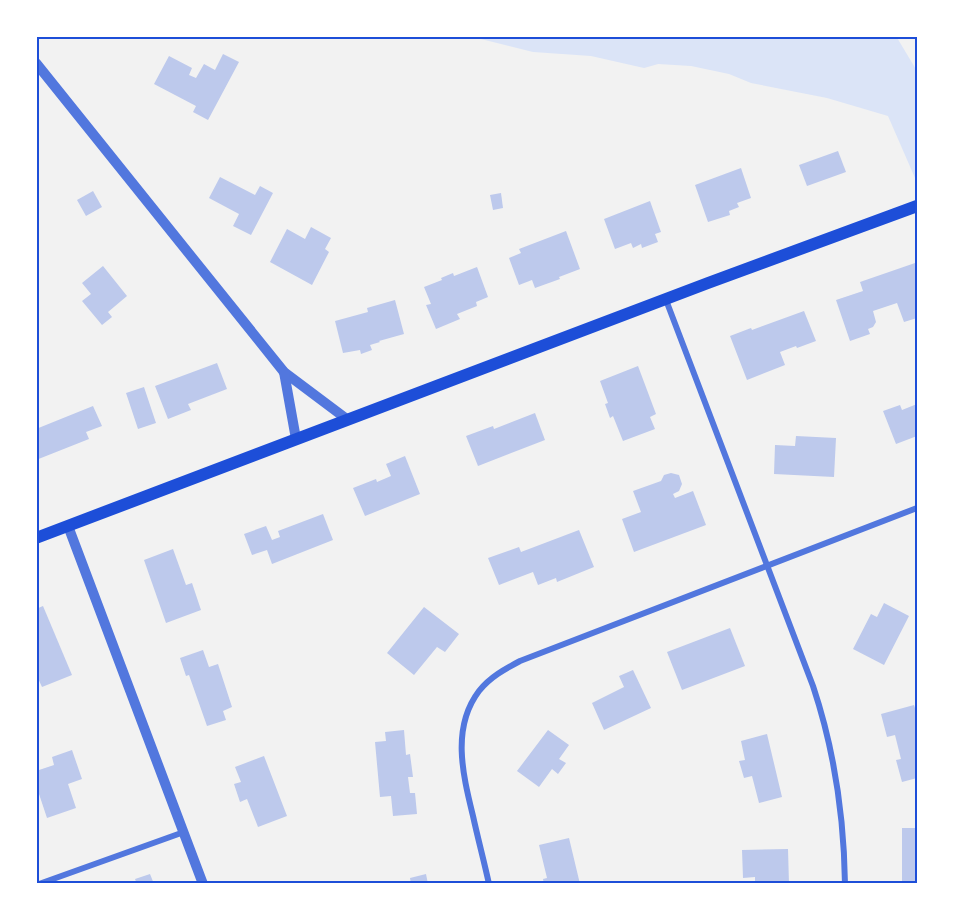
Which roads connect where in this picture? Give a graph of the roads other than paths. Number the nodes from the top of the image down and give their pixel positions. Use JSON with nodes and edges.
{"nodes":[{"id":1,"x":36,"y":63,"type":"edge"},
{"id":2,"x":917,"y":206,"type":"edge"},
{"id":3,"x":665,"y":299,"type":"junction"},
{"id":4,"x":285,"y":372,"type":"junction"},
{"id":5,"x":348,"y":420,"type":"junction"},
{"id":6,"x":296,"y":440,"type":"junction"},
{"id":7,"x":917,"y":508,"type":"edge"},
{"id":8,"x":68,"y":526,"type":"junction"},
{"id":9,"x":36,"y":538,"type":"edge"},
{"id":10,"x":766,"y":566,"type":"junction"},
{"id":11,"x":184,"y":832,"type":"junction"},
{"id":12,"x":39,"y":884,"type":"edge"},
{"id":13,"x":203,"y":884,"type":"edge"},
{"id":14,"x":489,"y":884,"type":"edge"},
{"id":15,"x":845,"y":884,"type":"edge"}],
"edges":[{"from":1,"to":4,"type":"street"},
{"from":2,"to":3,"type":"main road"},
{"from":3,"to":5,"type":"main road"},
{"from":3,"to":10,"type":"street"},
{"from":4,"to":5,"type":"street"},
{"from":4,"to":6,"type":"street"},
{"from":5,"to":6,"type":"main road"},
{"from":6,"to":8,"type":"main road"},
{"from":7,"to":10,"type":"street"},
{"from":8,"to":9,"type":"main road"},
{"from":8,"to":11,"type":"street"},
{"from":10,"to":14,"type":"street"},
{"from":10,"to":15,"type":"street"},
{"from":11,"to":12,"type":"street"},
{"from":11,"to":13,"type":"street"}]}
